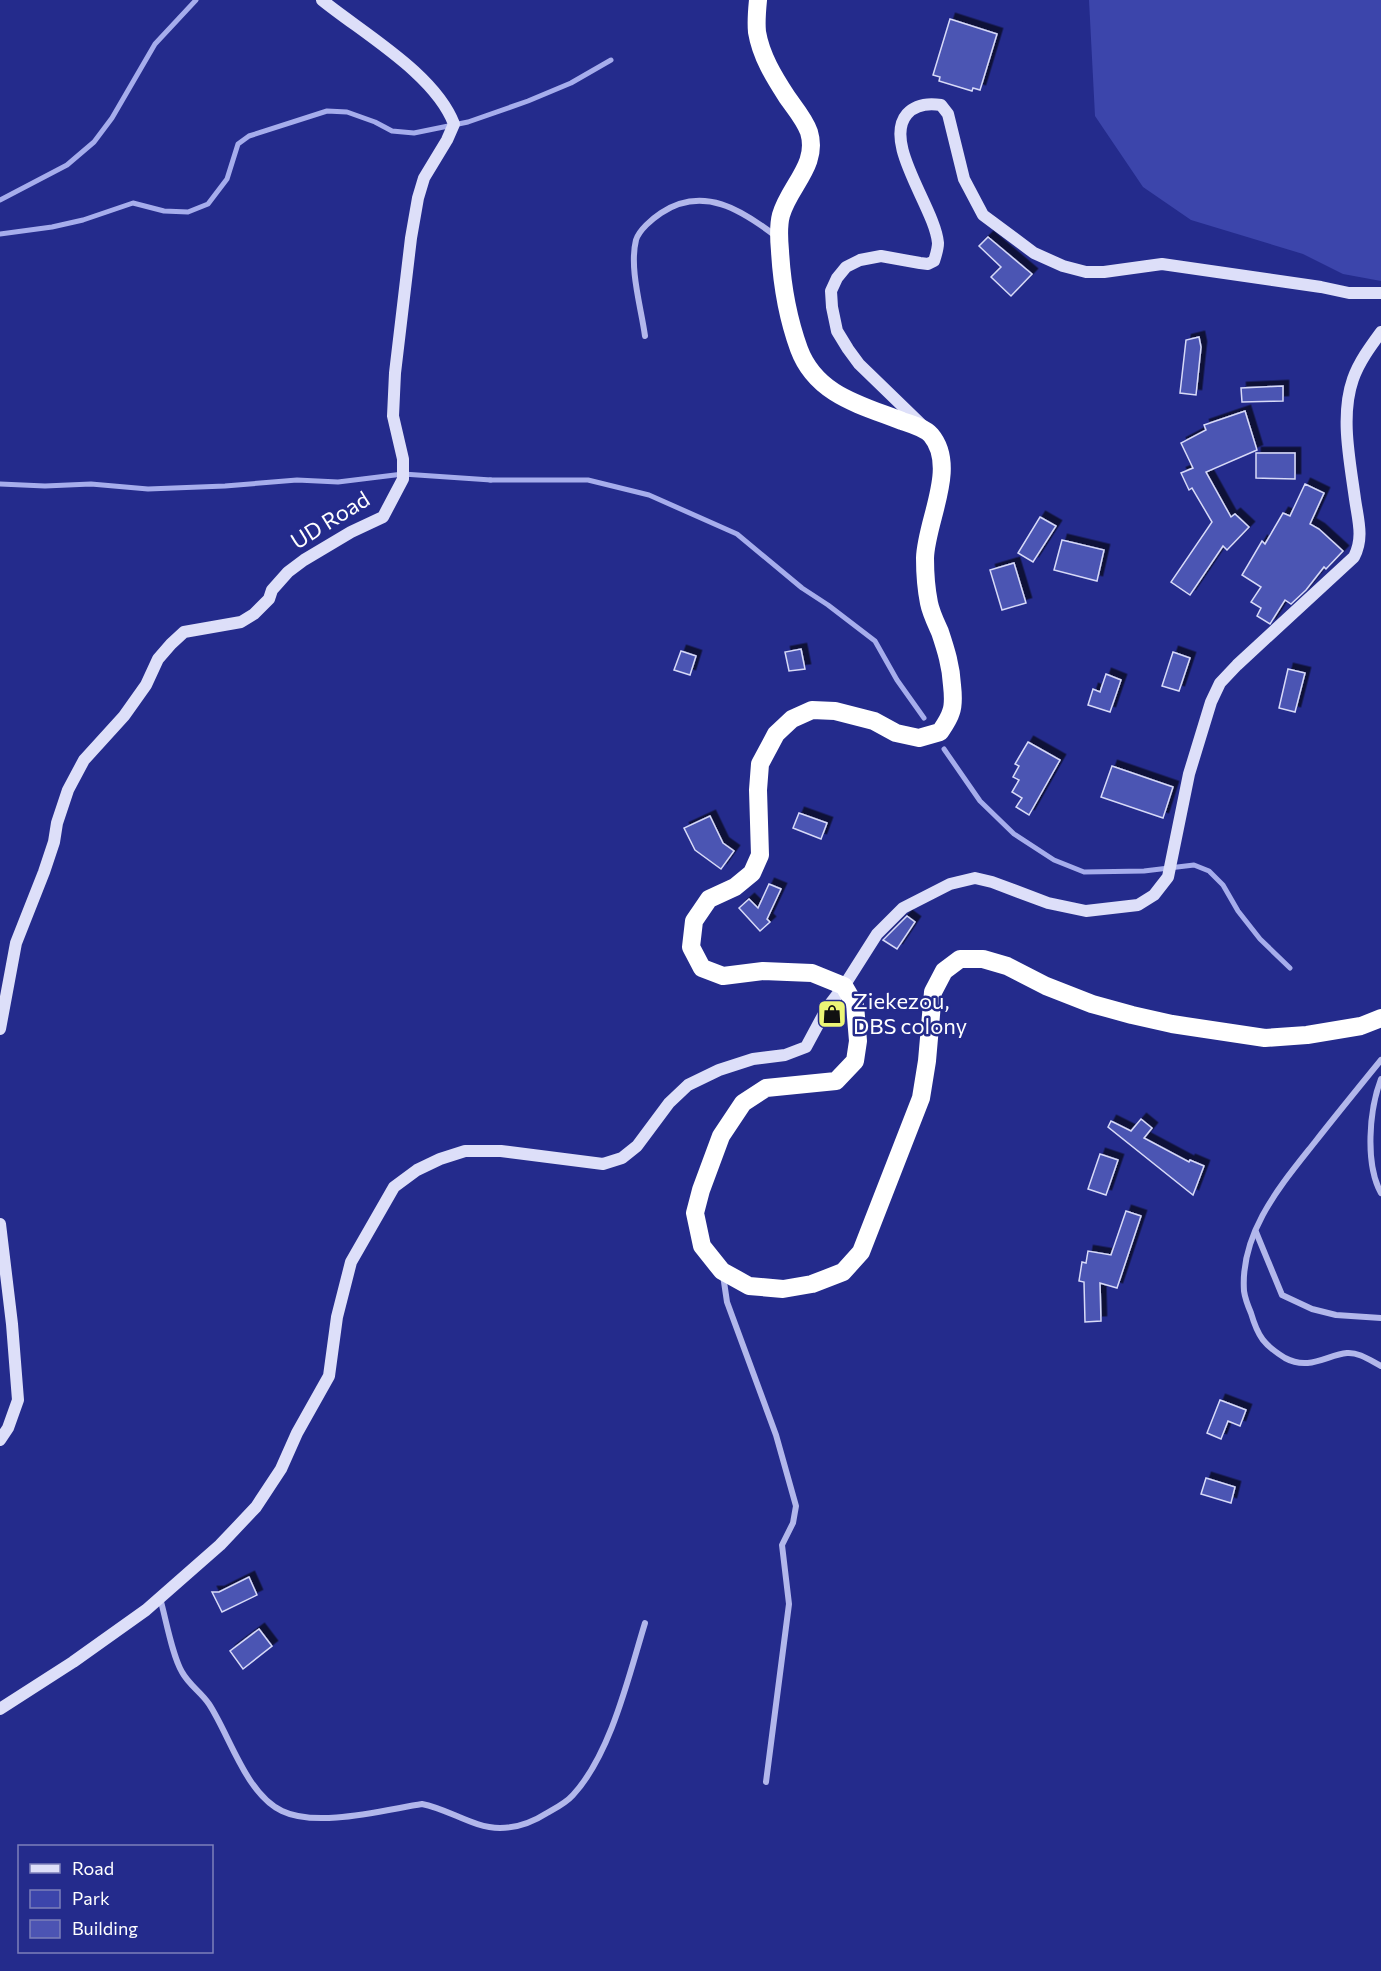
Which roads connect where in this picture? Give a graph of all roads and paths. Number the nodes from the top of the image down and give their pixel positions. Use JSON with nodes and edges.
{"nodes":[{"id":1,"x":322,"y":0,"type":"edge"},
{"id":2,"x":758,"y":0,"type":"edge"},
{"id":3,"x":779,"y":239,"type":"junction"},
{"id":4,"x":1381,"y":293,"type":"edge"},
{"id":5,"x":1381,"y":332,"type":"edge"},
{"id":6,"x":645,"y":336,"type":"dead end"},
{"id":7,"x":930,"y":434,"type":"junction"},
{"id":8,"x":844,"y":986,"type":"junction"},
{"id":9,"x":1381,"y":1018,"type":"edge"},
{"id":10,"x":0,"y":1029,"type":"edge"},
{"id":11,"x":1381,"y":1060,"type":"edge"},
{"id":12,"x":1381,"y":1079,"type":"edge"},
{"id":13,"x":1381,"y":1193,"type":"edge"},
{"id":14,"x":0,"y":1224,"type":"edge"},
{"id":15,"x":1255,"y":1232,"type":"junction"},
{"id":16,"x":722,"y":1271,"type":"junction"},
{"id":17,"x":1381,"y":1318,"type":"edge"},
{"id":18,"x":1381,"y":1366,"type":"edge"},
{"id":19,"x":0,"y":1440,"type":"edge"},
{"id":20,"x":160,"y":1597,"type":"junction"},
{"id":21,"x":645,"y":1623,"type":"dead end"},
{"id":22,"x":0,"y":1709,"type":"edge"},
{"id":23,"x":766,"y":1782,"type":"dead end"}],
"edges":[{"from":1,"to":10,"type":"street","name":"UD Road"},
{"from":2,"to":3,"type":"highway"},
{"from":3,"to":6,"type":"street"},
{"from":3,"to":7,"type":"highway"},
{"from":4,"to":7,"type":"street"},
{"from":5,"to":8,"type":"street"},
{"from":7,"to":8,"type":"highway"},
{"from":8,"to":16,"type":"highway"},
{"from":8,"to":20,"type":"street"},
{"from":9,"to":16,"type":"highway"},
{"from":11,"to":15,"type":"street"},
{"from":12,"to":13,"type":"street"},
{"from":14,"to":19,"type":"street"},
{"from":15,"to":17,"type":"street"},
{"from":15,"to":18,"type":"street"},
{"from":16,"to":23,"type":"street"},
{"from":20,"to":21,"type":"street"},
{"from":20,"to":22,"type":"street"}]}
